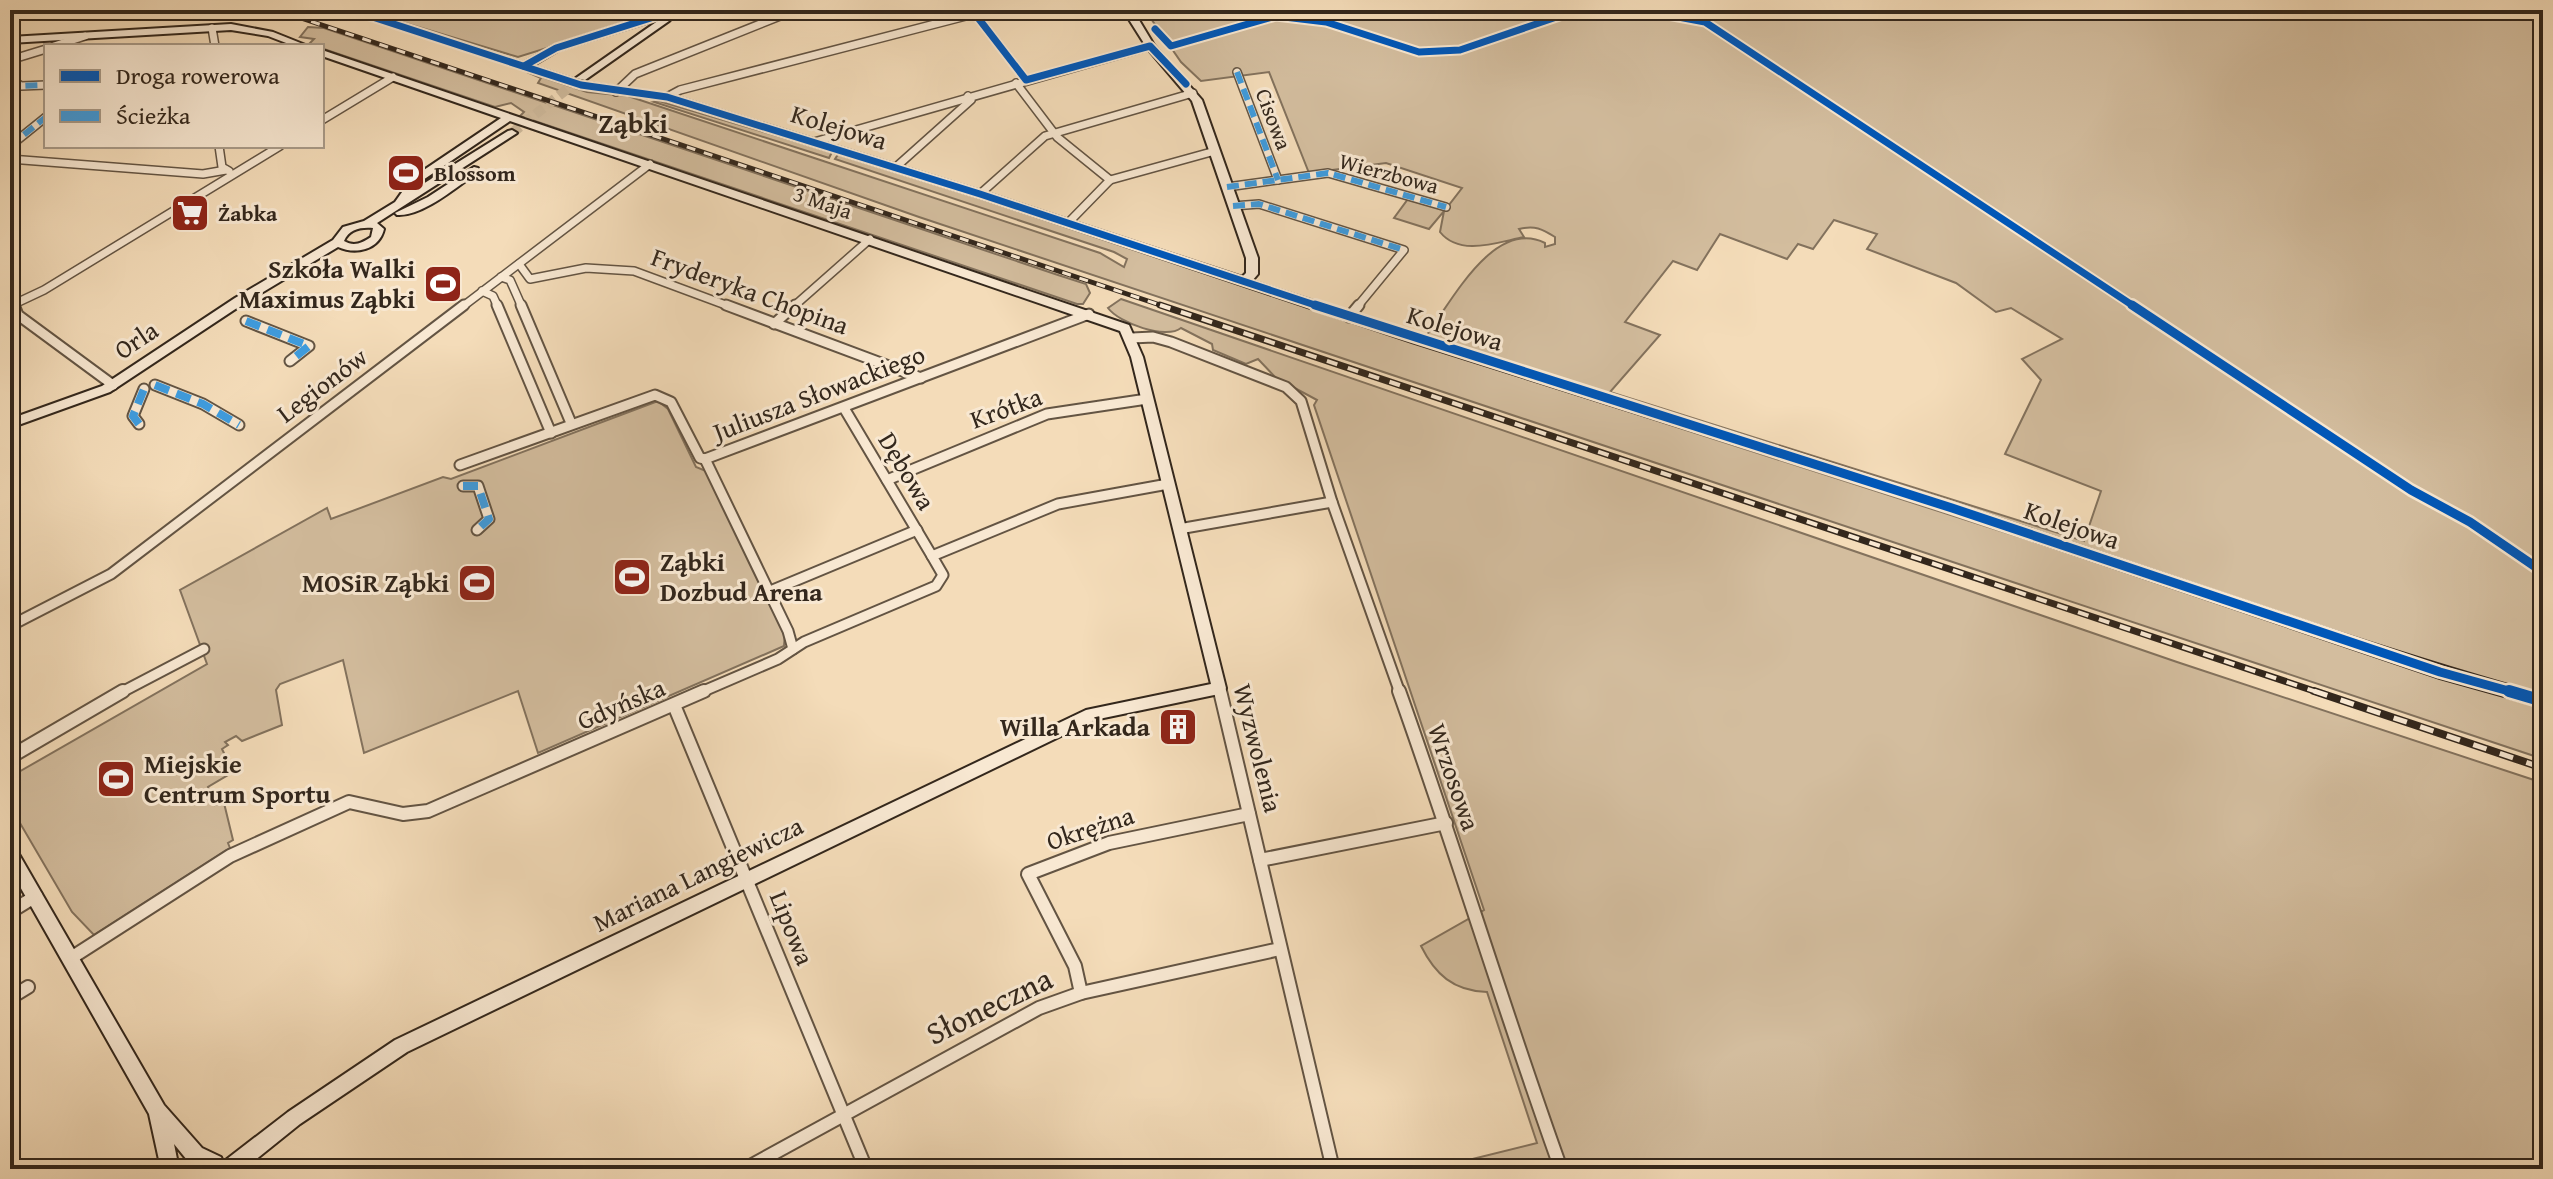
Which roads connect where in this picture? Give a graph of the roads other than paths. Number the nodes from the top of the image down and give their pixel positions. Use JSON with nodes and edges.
{"nodes":[{"id":1,"x":351,"y":10,"type":"edge"},
{"id":2,"x":678,"y":10,"type":"edge"},
{"id":3,"x":795,"y":10,"type":"edge"},
{"id":4,"x":989,"y":10,"type":"edge"},
{"id":5,"x":1128,"y":10,"type":"edge"},
{"id":6,"x":974,"y":12,"type":"edge"},
{"id":7,"x":212,"y":28,"type":"junction"},
{"id":8,"x":87,"y":35,"type":"junction"},
{"id":9,"x":586,"y":39,"type":"junction"},
{"id":10,"x":10,"y":40,"type":"edge"},
{"id":11,"x":60,"y":44,"type":"edge"},
{"id":12,"x":215,"y":44,"type":"edge"},
{"id":13,"x":297,"y":44,"type":"edge"},
{"id":14,"x":1150,"y":46,"type":"junction"},
{"id":15,"x":621,"y":49,"type":"junction"},
{"id":16,"x":44,"y":50,"type":"edge"},
{"id":17,"x":324,"y":54,"type":"edge"},
{"id":18,"x":10,"y":60,"type":"edge"},
{"id":19,"x":524,"y":66,"type":"junction"},
{"id":20,"x":1237,"y":72,"type":"dead end"},
{"id":21,"x":393,"y":77,"type":"junction"},
{"id":22,"x":10,"y":78,"type":"edge"},
{"id":23,"x":581,"y":78,"type":"tunnel mouth"},
{"id":24,"x":1026,"y":80,"type":"junction"},
{"id":25,"x":1016,"y":83,"type":"junction"},
{"id":26,"x":44,"y":85,"type":"edge"},
{"id":27,"x":616,"y":92,"type":"junction"},
{"id":28,"x":1193,"y":93,"type":"junction"},
{"id":29,"x":968,"y":96,"type":"junction"},
{"id":30,"x":667,"y":97,"type":"junction"},
{"id":31,"x":509,"y":117,"type":"junction"},
{"id":32,"x":44,"y":119,"type":"edge"},
{"id":33,"x":324,"y":119,"type":"edge"},
{"id":34,"x":537,"y":126,"type":"junction"},
{"id":35,"x":512,"y":133,"type":"tunnel mouth"},
{"id":36,"x":1054,"y":133,"type":"junction"},
{"id":37,"x":814,"y":142,"type":"junction"},
{"id":38,"x":10,"y":146,"type":"edge"},
{"id":39,"x":219,"y":148,"type":"edge"},
{"id":40,"x":276,"y":148,"type":"edge"},
{"id":41,"x":1215,"y":151,"type":"junction"},
{"id":42,"x":10,"y":159,"type":"edge"},
{"id":43,"x":650,"y":164,"type":"junction"},
{"id":44,"x":896,"y":167,"type":"junction"},
{"id":45,"x":231,"y":172,"type":"junction"},
{"id":46,"x":1110,"y":180,"type":"junction"},
{"id":47,"x":1278,"y":180,"type":"junction"},
{"id":48,"x":1227,"y":187,"type":"junction"},
{"id":49,"x":980,"y":194,"type":"junction"},
{"id":50,"x":1233,"y":206,"type":"junction"},
{"id":51,"x":1446,"y":207,"type":"dead end"},
{"id":52,"x":399,"y":209,"type":"junction"},
{"id":53,"x":1069,"y":222,"type":"junction"},
{"id":54,"x":373,"y":227,"type":"junction"},
{"id":55,"x":870,"y":239,"type":"junction"},
{"id":56,"x":344,"y":245,"type":"junction"},
{"id":57,"x":519,"y":264,"type":"junction"},
{"id":58,"x":501,"y":277,"type":"junction"},
{"id":59,"x":1246,"y":280,"type":"junction"},
{"id":60,"x":482,"y":291,"type":"junction"},
{"id":61,"x":12,"y":305,"type":"edge"},
{"id":62,"x":1089,"y":314,"type":"junction"},
{"id":63,"x":1349,"y":317,"type":"junction"},
{"id":64,"x":246,"y":321,"type":"dead end"},
{"id":65,"x":774,"y":324,"type":"junction"},
{"id":66,"x":1132,"y":338,"type":"junction"},
{"id":67,"x":290,"y":361,"type":"dead end"},
{"id":68,"x":921,"y":378,"type":"junction"},
{"id":69,"x":113,"y":385,"type":"junction"},
{"id":70,"x":155,"y":385,"type":"dead end"},
{"id":71,"x":144,"y":389,"type":"dead end"},
{"id":72,"x":1147,"y":399,"type":"junction"},
{"id":73,"x":1301,"y":401,"type":"joint"},
{"id":74,"x":844,"y":408,"type":"junction"},
{"id":75,"x":571,"y":423,"type":"junction"},
{"id":76,"x":10,"y":424,"type":"edge"},
{"id":77,"x":139,"y":424,"type":"dead end"},
{"id":78,"x":239,"y":425,"type":"dead end"},
{"id":79,"x":551,"y":433,"type":"junction"},
{"id":80,"x":705,"y":459,"type":"junction"},
{"id":81,"x":460,"y":465,"type":"dead end"},
{"id":82,"x":887,"y":480,"type":"junction"},
{"id":83,"x":1168,"y":484,"type":"junction"},
{"id":84,"x":463,"y":486,"type":"dead end"},
{"id":85,"x":1332,"y":502,"type":"junction"},
{"id":86,"x":1179,"y":529,"type":"junction"},
{"id":87,"x":477,"y":530,"type":"dead end"},
{"id":88,"x":917,"y":530,"type":"junction"},
{"id":89,"x":932,"y":556,"type":"junction"},
{"id":90,"x":768,"y":592,"type":"junction"},
{"id":91,"x":10,"y":626,"type":"edge"},
{"id":92,"x":204,"y":649,"type":"dead end"},
{"id":93,"x":793,"y":649,"type":"junction"},
{"id":94,"x":1219,"y":688,"type":"junction"},
{"id":95,"x":2543,"y":701,"type":"edge"},
{"id":96,"x":674,"y":705,"type":"junction"},
{"id":97,"x":10,"y":757,"type":"edge"},
{"id":98,"x":1249,"y":814,"type":"junction"},
{"id":99,"x":1446,"y":823,"type":"junction"},
{"id":100,"x":10,"y":854,"type":"edge"},
{"id":101,"x":1260,"y":860,"type":"junction"},
{"id":102,"x":746,"y":880,"type":"junction"},
{"id":103,"x":36,"y":896,"type":"junction"},
{"id":104,"x":10,"y":912,"type":"edge"},
{"id":105,"x":1280,"y":949,"type":"junction"},
{"id":106,"x":71,"y":958,"type":"junction"},
{"id":107,"x":28,"y":987,"type":"dead end"},
{"id":108,"x":1081,"y":993,"type":"junction"},
{"id":109,"x":10,"y":998,"type":"edge"},
{"id":110,"x":158,"y":1111,"type":"junction"},
{"id":111,"x":843,"y":1115,"type":"junction"},
{"id":112,"x":221,"y":1167,"type":"edge"},
{"id":113,"x":170,"y":1169,"type":"edge"},
{"id":114,"x":189,"y":1169,"type":"edge"},
{"id":115,"x":745,"y":1169,"type":"edge"},
{"id":116,"x":866,"y":1169,"type":"edge"},
{"id":117,"x":1333,"y":1169,"type":"edge"},
{"id":118,"x":1561,"y":1169,"type":"edge"}],
"edges":[{"from":1,"to":19,"type":"street","name":"Kolejowa"},
{"from":2,"to":9,"type":"street"},
{"from":2,"to":15,"type":"street"},
{"from":3,"to":27,"type":"street"},
{"from":4,"to":6,"type":"street"},
{"from":5,"to":14,"type":"street"},
{"from":6,"to":24,"type":"street"},
{"from":6,"to":30,"type":"street"},
{"from":7,"to":8,"type":"street"},
{"from":7,"to":12,"type":"street"},
{"from":7,"to":13,"type":"street"},
{"from":8,"to":10,"type":"street"},
{"from":8,"to":11,"type":"street"},
{"from":9,"to":15,"type":"street"},
{"from":9,"to":19,"type":"street"},
{"from":14,"to":24,"type":"street"},
{"from":14,"to":28,"type":"street"},
{"from":15,"to":23,"type":"street"},
{"from":16,"to":18,"type":"street"},
{"from":17,"to":21,"type":"street","name":"3 Maja"},
{"from":19,"to":27,"type":"street","name":"Kolejowa"},
{"from":20,"to":47,"type":"street","name":"Cisowa"},
{"from":21,"to":31,"type":"street","name":"3 Maja"},
{"from":21,"to":33,"type":"street"},
{"from":22,"to":26,"type":"street"},
{"from":24,"to":25,"type":"street"},
{"from":25,"to":29,"type":"street"},
{"from":25,"to":36,"type":"street"},
{"from":27,"to":30,"type":"street","name":"Kolejowa"},
{"from":28,"to":36,"type":"street"},
{"from":28,"to":41,"type":"street"},
{"from":29,"to":37,"type":"street"},
{"from":29,"to":44,"type":"street"},
{"from":30,"to":37,"type":"street","name":"Kolejowa"},
{"from":31,"to":34,"type":"street","name":"3 Maja"},
{"from":31,"to":52,"type":"street"},
{"from":32,"to":38,"type":"street"},
{"from":34,"to":43,"type":"street","name":"3 Maja"},
{"from":34,"to":52,"type":"street"},
{"from":35,"to":52,"type":"street"},
{"from":36,"to":46,"type":"street"},
{"from":36,"to":49,"type":"street"},
{"from":37,"to":44,"type":"street","name":"Kolejowa"},
{"from":39,"to":45,"type":"street"},
{"from":40,"to":45,"type":"street"},
{"from":41,"to":46,"type":"street"},
{"from":41,"to":48,"type":"street"},
{"from":42,"to":45,"type":"street"},
{"from":43,"to":55,"type":"street","name":"3 Maja"},
{"from":43,"to":57,"type":"street","name":"Legionów"},
{"from":44,"to":49,"type":"street","name":"Kolejowa"},
{"from":45,"to":61,"type":"street"},
{"from":46,"to":53,"type":"street"},
{"from":47,"to":48,"type":"street","name":"Wierzbowa"},
{"from":47,"to":51,"type":"street","name":"Wierzbowa"},
{"from":48,"to":50,"type":"street"},
{"from":49,"to":53,"type":"street","name":"Kolejowa"},
{"from":50,"to":59,"type":"street"},
{"from":50,"to":63,"type":"street"},
{"from":52,"to":54,"type":"street"},
{"from":53,"to":59,"type":"street","name":"Kolejowa"},
{"from":54,"to":56,"type":"street"},
{"from":54,"to":56,"type":"street"},
{"from":55,"to":62,"type":"street","name":"3 Maja"},
{"from":55,"to":65,"type":"street"},
{"from":56,"to":69,"type":"street","name":"Orla"},
{"from":57,"to":58,"type":"street","name":"Legionów"},
{"from":57,"to":65,"type":"street","name":"Fryderyka Chopina"},
{"from":58,"to":60,"type":"street","name":"Legionów"},
{"from":58,"to":75,"type":"street"},
{"from":59,"to":63,"type":"street","name":"Kolejowa"},
{"from":60,"to":79,"type":"street"},
{"from":60,"to":91,"type":"street","name":"Legionów"},
{"from":61,"to":69,"type":"street"},
{"from":62,"to":66,"type":"street","name":"3 Maja"},
{"from":62,"to":68,"type":"street","name":"Juliusza Słowackiego"},
{"from":63,"to":95,"type":"street","name":"Kolejowa"},
{"from":64,"to":67,"type":"street"},
{"from":65,"to":68,"type":"street","name":"Fryderyka Chopina"},
{"from":66,"to":72,"type":"street","name":"Wyzwolenia"},
{"from":66,"to":73,"type":"street","name":"3 Maja"},
{"from":68,"to":74,"type":"street","name":"Juliusza Słowackiego"},
{"from":69,"to":76,"type":"street","name":"Orla"},
{"from":70,"to":78,"type":"street"},
{"from":71,"to":77,"type":"street"},
{"from":72,"to":82,"type":"street","name":"Krótka"},
{"from":72,"to":83,"type":"street","name":"Wyzwolenia"},
{"from":73,"to":85,"type":"street","name":"Wrzosowa"},
{"from":74,"to":80,"type":"street","name":"Juliusza Słowackiego"},
{"from":74,"to":82,"type":"street","name":"Dębowa"},
{"from":75,"to":79,"type":"street","name":"Juliusza Słowackiego"},
{"from":75,"to":80,"type":"street","name":"Juliusza Słowackiego"},
{"from":79,"to":81,"type":"street","name":"Juliusza Słowackiego"},
{"from":80,"to":90,"type":"street"},
{"from":82,"to":88,"type":"street","name":"Dębowa"},
{"from":83,"to":86,"type":"street","name":"Wyzwolenia"},
{"from":83,"to":89,"type":"street"},
{"from":84,"to":87,"type":"street"},
{"from":85,"to":86,"type":"street"},
{"from":85,"to":99,"type":"street","name":"Wrzosowa"},
{"from":86,"to":94,"type":"street","name":"Wyzwolenia"},
{"from":88,"to":89,"type":"street","name":"Dębowa"},
{"from":88,"to":90,"type":"street"},
{"from":89,"to":93,"type":"street","name":"Gdyńska"},
{"from":90,"to":93,"type":"street"},
{"from":92,"to":97,"type":"street"},
{"from":93,"to":96,"type":"street","name":"Gdyńska"},
{"from":94,"to":98,"type":"street","name":"Wyzwolenia"},
{"from":94,"to":102,"type":"street","name":"Mariana Langiewicza"},
{"from":96,"to":102,"type":"street","name":"Lipowa"},
{"from":96,"to":106,"type":"street","name":"Gdyńska"},
{"from":98,"to":101,"type":"street","name":"Wyzwolenia"},
{"from":98,"to":108,"type":"street","name":"Okrężna"},
{"from":99,"to":101,"type":"street"},
{"from":99,"to":118,"type":"street","name":"Wrzosowa"},
{"from":100,"to":103,"type":"street"},
{"from":101,"to":105,"type":"street","name":"Wyzwolenia"},
{"from":102,"to":111,"type":"street","name":"Lipowa"},
{"from":102,"to":112,"type":"street","name":"Mariana Langiewicza"},
{"from":103,"to":104,"type":"street"},
{"from":103,"to":106,"type":"street"},
{"from":105,"to":108,"type":"street","name":"Słoneczna"},
{"from":105,"to":117,"type":"street","name":"Wyzwolenia"},
{"from":106,"to":110,"type":"street"},
{"from":107,"to":109,"type":"street"},
{"from":108,"to":111,"type":"street","name":"Słoneczna"},
{"from":110,"to":112,"type":"street"},
{"from":110,"to":113,"type":"street"},
{"from":111,"to":115,"type":"street","name":"Słoneczna"},
{"from":111,"to":116,"type":"street","name":"Lipowa"},
{"from":112,"to":114,"type":"street"}]}
